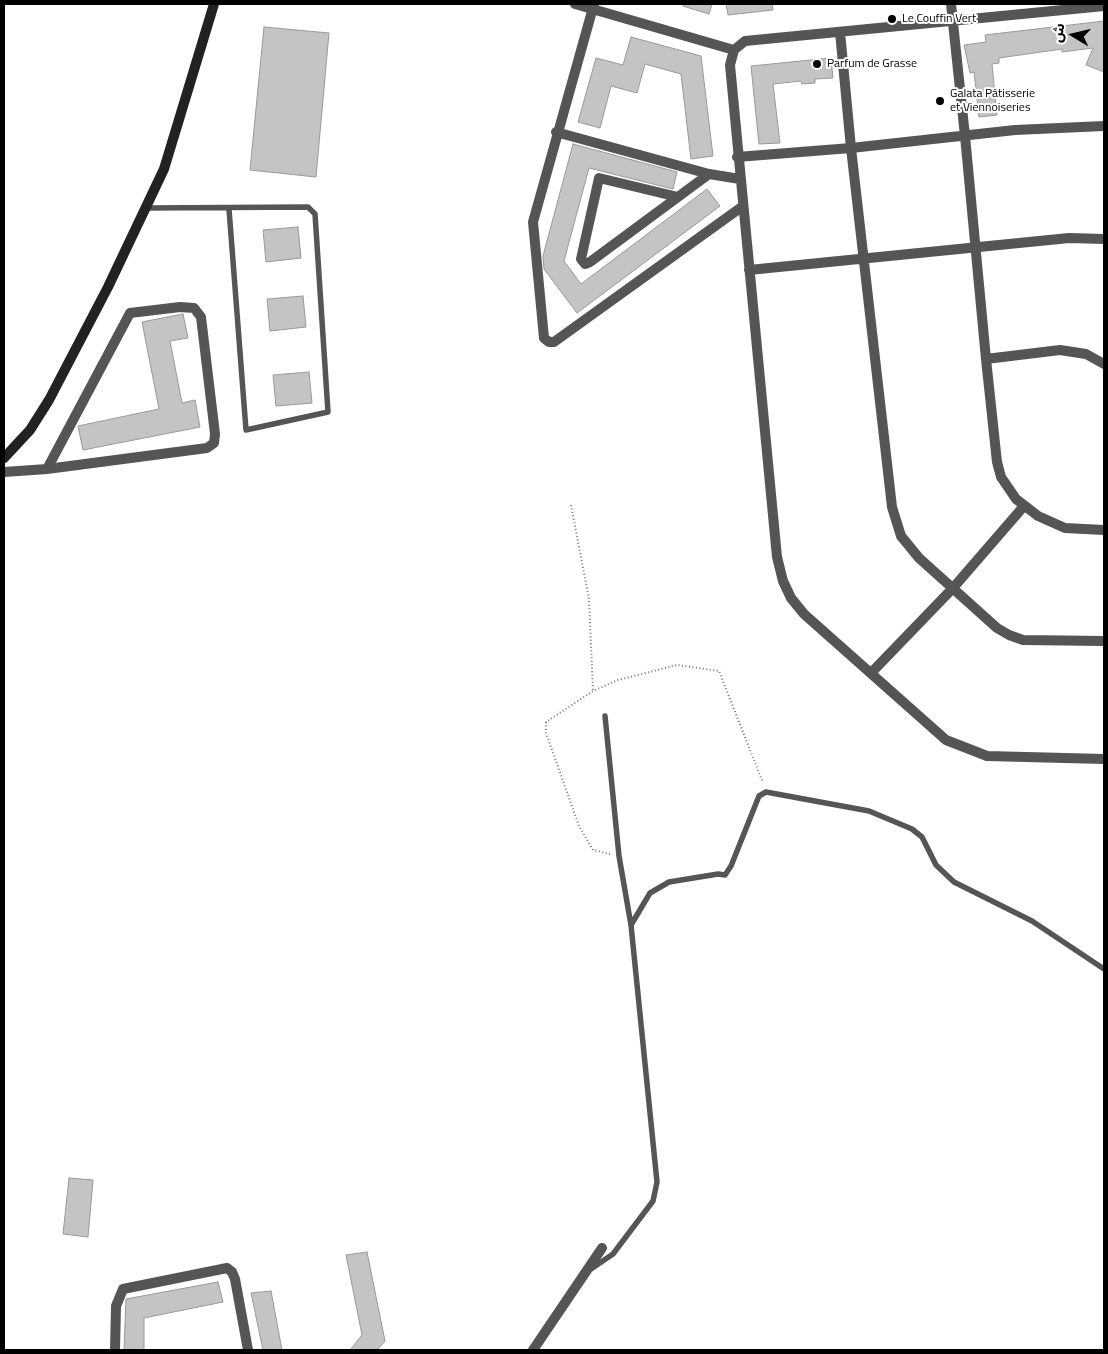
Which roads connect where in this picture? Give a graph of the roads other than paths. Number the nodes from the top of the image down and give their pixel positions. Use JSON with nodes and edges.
{"nodes":[{"id":1,"x":214,"y":4,"type":"edge"},
{"id":2,"x":575,"y":4,"type":"edge"},
{"id":3,"x":950,"y":4,"type":"edge"},
{"id":4,"x":593,"y":6,"type":"edge"},
{"id":5,"x":1104,"y":6,"type":"edge"},
{"id":6,"x":953,"y":22,"type":"junction"},
{"id":7,"x":840,"y":32,"type":"junction"},
{"id":8,"x":734,"y":50,"type":"junction"},
{"id":9,"x":1104,"y":126,"type":"edge"},
{"id":10,"x":556,"y":132,"type":"junction"},
{"id":11,"x":965,"y":136,"type":"junction"},
{"id":12,"x":851,"y":148,"type":"junction"},
{"id":13,"x":737,"y":157,"type":"junction"},
{"id":14,"x":709,"y":174,"type":"junction"},
{"id":15,"x":740,"y":178,"type":"junction"},
{"id":16,"x":678,"y":197,"type":"junction"},
{"id":17,"x":743,"y":206,"type":"junction"},
{"id":18,"x":146,"y":208,"type":"junction"},
{"id":19,"x":229,"y":209,"type":"junction"},
{"id":20,"x":1104,"y":239,"type":"edge"},
{"id":21,"x":975,"y":247,"type":"junction"},
{"id":22,"x":864,"y":258,"type":"junction"},
{"id":23,"x":749,"y":270,"type":"junction"},
{"id":24,"x":986,"y":359,"type":"junction"},
{"id":25,"x":1104,"y":364,"type":"edge"},
{"id":26,"x":4,"y":458,"type":"edge"},
{"id":27,"x":47,"y":469,"type":"junction"},
{"id":28,"x":4,"y":472,"type":"edge"},
{"id":29,"x":1024,"y":506,"type":"junction"},
{"id":30,"x":1104,"y":530,"type":"edge"},
{"id":31,"x":953,"y":588,"type":"junction"},
{"id":32,"x":1104,"y":641,"type":"edge"},
{"id":33,"x":872,"y":672,"type":"junction"},
{"id":34,"x":605,"y":716,"type":"dead end"},
{"id":35,"x":1104,"y":759,"type":"edge"},
{"id":36,"x":632,"y":925,"type":"junction"},
{"id":37,"x":1104,"y":969,"type":"edge"},
{"id":38,"x":602,"y":1248,"type":"dead end"},
{"id":39,"x":585,"y":1274,"type":"junction"},
{"id":40,"x":115,"y":1350,"type":"edge"},
{"id":41,"x":248,"y":1350,"type":"edge"},
{"id":42,"x":533,"y":1350,"type":"edge"}],
"edges":[{"from":1,"to":18,"type":"main road"},
{"from":2,"to":4,"type":"street"},
{"from":3,"to":6,"type":"street"},
{"from":4,"to":8,"type":"street"},
{"from":4,"to":10,"type":"street"},
{"from":5,"to":6,"type":"street"},
{"from":6,"to":7,"type":"street"},
{"from":6,"to":11,"type":"street"},
{"from":7,"to":8,"type":"street"},
{"from":7,"to":12,"type":"street"},
{"from":8,"to":13,"type":"street"},
{"from":9,"to":11,"type":"street"},
{"from":10,"to":14,"type":"street"},
{"from":10,"to":17,"type":"street"},
{"from":11,"to":12,"type":"street"},
{"from":11,"to":21,"type":"street"},
{"from":12,"to":13,"type":"street"},
{"from":12,"to":22,"type":"street"},
{"from":13,"to":15,"type":"street"},
{"from":14,"to":15,"type":"street"},
{"from":14,"to":16,"type":"street"},
{"from":15,"to":17,"type":"street"},
{"from":16,"to":16,"type":"street"},
{"from":17,"to":23,"type":"street"},
{"from":18,"to":19,"type":"lane"},
{"from":18,"to":26,"type":"main road"},
{"from":19,"to":19,"type":"lane"},
{"from":20,"to":21,"type":"street"},
{"from":21,"to":22,"type":"street"},
{"from":21,"to":24,"type":"street"},
{"from":22,"to":23,"type":"street"},
{"from":22,"to":31,"type":"street"},
{"from":23,"to":33,"type":"street"},
{"from":24,"to":25,"type":"street"},
{"from":24,"to":29,"type":"street"},
{"from":27,"to":27,"type":"street"},
{"from":27,"to":28,"type":"street"},
{"from":29,"to":30,"type":"street"},
{"from":29,"to":31,"type":"street"},
{"from":31,"to":32,"type":"street"},
{"from":31,"to":33,"type":"street"},
{"from":33,"to":35,"type":"street"},
{"from":34,"to":36,"type":"lane"},
{"from":36,"to":37,"type":"lane"},
{"from":36,"to":39,"type":"lane"},
{"from":38,"to":39,"type":"street"},
{"from":39,"to":42,"type":"street"},
{"from":40,"to":41,"type":"street"}]}
